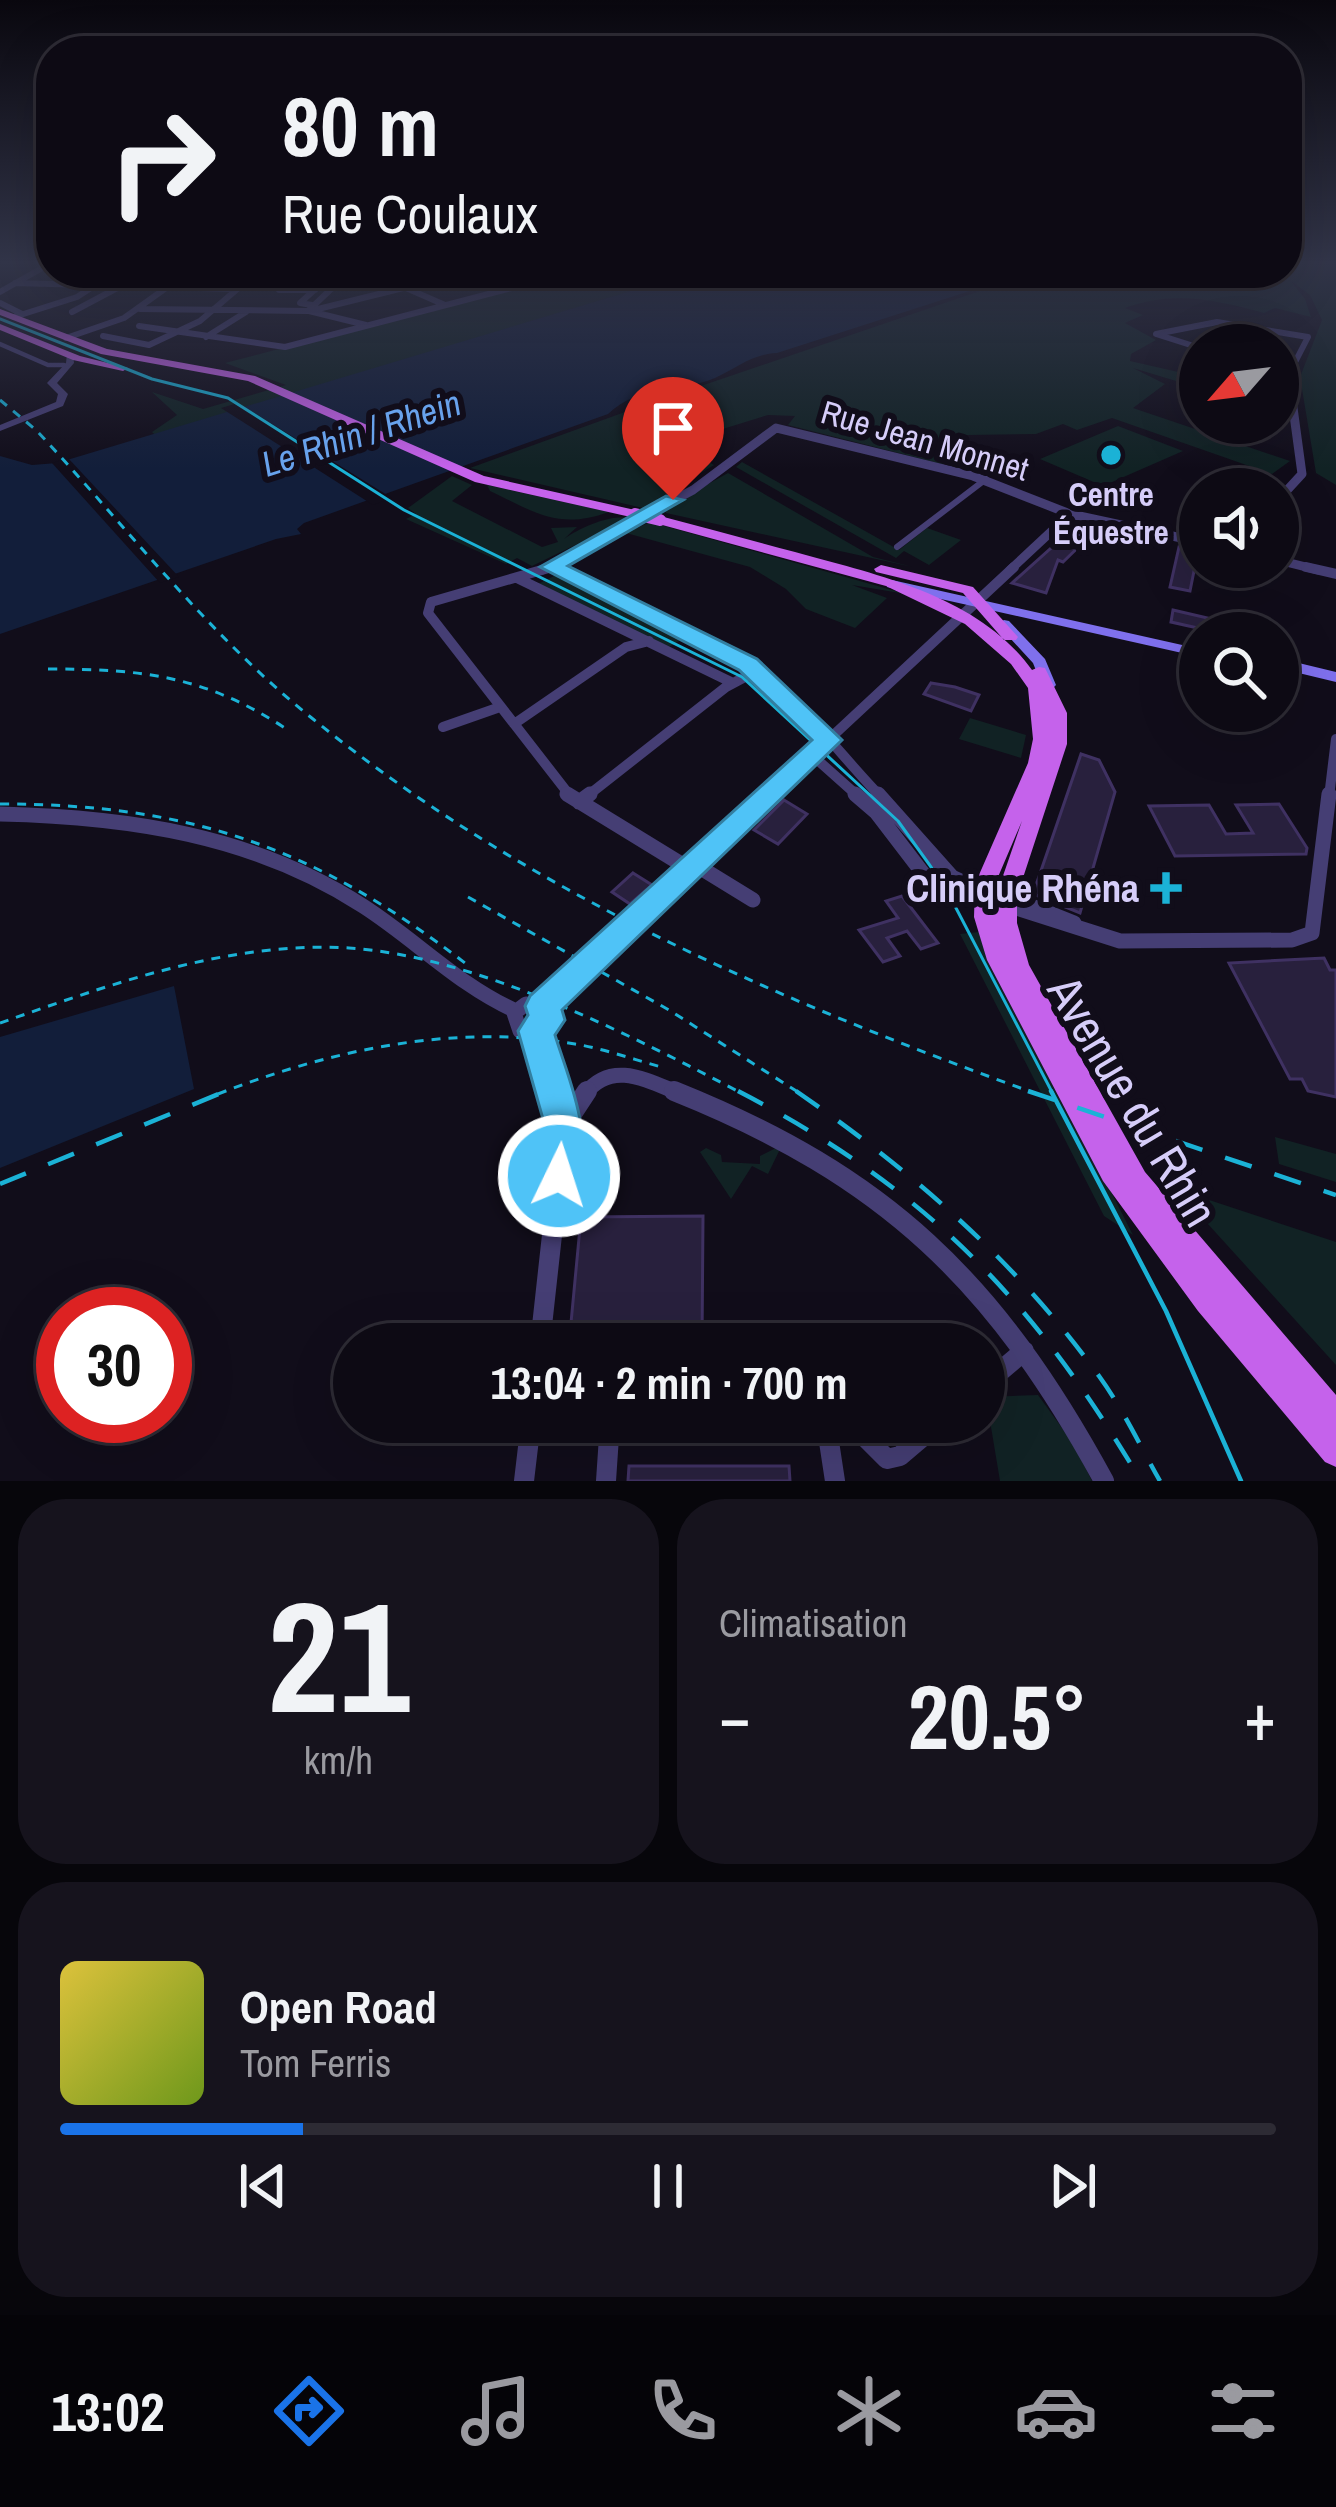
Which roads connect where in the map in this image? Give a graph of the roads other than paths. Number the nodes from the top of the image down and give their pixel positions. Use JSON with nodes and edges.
{"nodes":[{"id":1,"x":10,"y":331,"type":"edge"},
{"id":2,"x":51,"y":331,"type":"edge"},
{"id":3,"x":84,"y":331,"type":"edge"},
{"id":4,"x":166,"y":331,"type":"edge"},
{"id":5,"x":179,"y":331,"type":"edge"},
{"id":6,"x":216,"y":331,"type":"edge"},
{"id":7,"x":345,"y":331,"type":"edge"},
{"id":8,"x":1166,"y":331,"type":"edge"},
{"id":9,"x":176,"y":333,"type":"junction"},
{"id":10,"x":103,"y":336,"type":"dead end"},
{"id":11,"x":66,"y":338,"type":"junction"},
{"id":12,"x":205,"y":338,"type":"junction"},
{"id":13,"x":1179,"y":341,"type":"edge"},
{"id":14,"x":0,"y":344,"type":"edge"},
{"id":15,"x":80,"y":344,"type":"junction"},
{"id":16,"x":53,"y":349,"type":"junction"},
{"id":17,"x":98,"y":356,"type":"junction"},
{"id":18,"x":66,"y":364,"type":"junction"},
{"id":19,"x":197,"y":369,"type":"junction"},
{"id":20,"x":169,"y":376,"type":"junction"},
{"id":21,"x":265,"y":384,"type":"junction"},
{"id":22,"x":0,"y":428,"type":"edge"},
{"id":23,"x":1296,"y":444,"type":"edge"},
{"id":24,"x":1299,"y":477,"type":"edge"},
{"id":25,"x":986,"y":479,"type":"junction"},
{"id":26,"x":1070,"y":514,"type":"junction"},
{"id":27,"x":1179,"y":533,"type":"edge"},
{"id":28,"x":712,"y":534,"type":"junction"},
{"id":29,"x":1168,"y":535,"type":"junction"},
{"id":30,"x":1179,"y":537,"type":"edge"},
{"id":31,"x":897,"y":547,"type":"dead end"},
{"id":32,"x":1299,"y":565,"type":"edge"},
{"id":33,"x":551,"y":567,"type":"junction"},
{"id":34,"x":1336,"y":574,"type":"edge"},
{"id":35,"x":518,"y":579,"type":"junction"},
{"id":36,"x":972,"y":600,"type":"junction"},
{"id":37,"x":998,"y":606,"type":"junction"},
{"id":38,"x":1179,"y":640,"type":"edge"},
{"id":39,"x":649,"y":641,"type":"junction"},
{"id":40,"x":1179,"y":648,"type":"edge"},
{"id":41,"x":756,"y":671,"type":"junction"},
{"id":42,"x":1299,"y":672,"type":"edge"},
{"id":43,"x":1336,"y":681,"type":"edge"},
{"id":44,"x":733,"y":683,"type":"junction"},
{"id":45,"x":1050,"y":691,"type":"junction"},
{"id":46,"x":500,"y":707,"type":"junction"},
{"id":47,"x":514,"y":724,"type":"junction"},
{"id":48,"x":443,"y":727,"type":"dead end"},
{"id":49,"x":1336,"y":739,"type":"edge"},
{"id":50,"x":828,"y":740,"type":"junction"},
{"id":51,"x":813,"y":756,"type":"junction"},
{"id":52,"x":580,"y":802,"type":"junction"},
{"id":53,"x":0,"y":814,"type":"edge"},
{"id":54,"x":693,"y":868,"type":"junction"},
{"id":55,"x":995,"y":897,"type":"junction"},
{"id":56,"x":753,"y":900,"type":"dead end"},
{"id":57,"x":543,"y":1006,"type":"junction"},
{"id":58,"x":516,"y":1011,"type":"junction"},
{"id":59,"x":536,"y":1031,"type":"junction"},
{"id":60,"x":564,"y":1126,"type":"junction"},
{"id":61,"x":542,"y":1323,"type":"edge"},
{"id":62,"x":1024,"y":1351,"type":"junction"},
{"id":63,"x":1005,"y":1367,"type":"edge"},
{"id":64,"x":1336,"y":1419,"type":"edge"},
{"id":65,"x":529,"y":1443,"type":"edge"},
{"id":66,"x":609,"y":1443,"type":"edge"},
{"id":67,"x":829,"y":1443,"type":"edge"},
{"id":68,"x":871,"y":1443,"type":"edge"},
{"id":69,"x":915,"y":1443,"type":"edge"},
{"id":70,"x":1336,"y":1450,"type":"edge"},
{"id":71,"x":524,"y":1481,"type":"edge"},
{"id":72,"x":606,"y":1481,"type":"edge"},
{"id":73,"x":835,"y":1481,"type":"edge"},
{"id":74,"x":1104,"y":1481,"type":"edge"}],
"edges":[{"from":1,"to":16,"type":"main road"},
{"from":2,"to":11,"type":"main road"},
{"from":3,"to":11,"type":"street"},
{"from":4,"to":9,"type":"street"},
{"from":5,"to":9,"type":"street"},
{"from":6,"to":12,"type":"street"},
{"from":7,"to":12,"type":"street"},
{"from":8,"to":13,"type":"street"},
{"from":9,"to":10,"type":"street"},
{"from":9,"to":12,"type":"street"},
{"from":11,"to":15,"type":"main road"},
{"from":14,"to":18,"type":"street"},
{"from":15,"to":16,"type":"main road"},
{"from":15,"to":17,"type":"main road"},
{"from":16,"to":18,"type":"main road"},
{"from":17,"to":18,"type":"main road"},
{"from":17,"to":19,"type":"main road"},
{"from":17,"to":20,"type":"main road"},
{"from":18,"to":22,"type":"street"},
{"from":19,"to":20,"type":"main road"},
{"from":19,"to":21,"type":"main road"},
{"from":20,"to":21,"type":"main road"},
{"from":21,"to":28,"type":"main road","bridge":true},
{"from":23,"to":24,"type":"street"},
{"from":25,"to":26,"type":"street","name":"Rue Jean Monnet"},
{"from":25,"to":31,"type":"street"},
{"from":25,"to":33,"type":"street","name":"Rue Jean Monnet"},
{"from":26,"to":29,"type":"street","name":"Rue Jean Monnet"},
{"from":26,"to":36,"type":"street"},
{"from":27,"to":29,"type":"street"},
{"from":28,"to":36,"type":"main road"},
{"from":28,"to":36,"type":"main road"},
{"from":29,"to":30,"type":"street","name":"Rue Jean Monnet"},
{"from":32,"to":34,"type":"street"},
{"from":33,"to":35,"type":"street","name":"Rue Jean Monnet"},
{"from":33,"to":41,"type":"street"},
{"from":35,"to":39,"type":"street"},
{"from":35,"to":46,"type":"street","name":"Rue Jean Monnet"},
{"from":36,"to":37,"type":"main road"},
{"from":36,"to":38,"type":"main road"},
{"from":36,"to":45,"type":"main road"},
{"from":36,"to":50,"type":"street"},
{"from":36,"to":55,"type":"main road"},
{"from":37,"to":40,"type":"main road"},
{"from":37,"to":45,"type":"main road"},
{"from":39,"to":44,"type":"street"},
{"from":39,"to":47,"type":"street"},
{"from":41,"to":44,"type":"street"},
{"from":41,"to":50,"type":"street"},
{"from":42,"to":43,"type":"main road"},
{"from":44,"to":52,"type":"street"},
{"from":45,"to":55,"type":"main road"},
{"from":46,"to":47,"type":"street"},
{"from":46,"to":48,"type":"street"},
{"from":47,"to":52,"type":"street"},
{"from":49,"to":55,"type":"street"},
{"from":50,"to":51,"type":"street"},
{"from":50,"to":55,"type":"street"},
{"from":51,"to":54,"type":"street"},
{"from":51,"to":55,"type":"street"},
{"from":52,"to":54,"type":"street"},
{"from":53,"to":58,"type":"street"},
{"from":54,"to":56,"type":"street"},
{"from":54,"to":57,"type":"street"},
{"from":55,"to":64,"type":"main road","name":"Avenue du Rhin"},
{"from":55,"to":70,"type":"main road","name":"Avenue du Rhin"},
{"from":57,"to":58,"type":"street"},
{"from":57,"to":59,"type":"street"},
{"from":58,"to":59,"type":"street"},
{"from":59,"to":60,"type":"street"},
{"from":60,"to":61,"type":"street"},
{"from":60,"to":62,"type":"street"},
{"from":62,"to":63,"type":"street"},
{"from":62,"to":74,"type":"street"},
{"from":65,"to":71,"type":"street"},
{"from":66,"to":72,"type":"street"},
{"from":67,"to":73,"type":"street"},
{"from":68,"to":69,"type":"street"}]}
